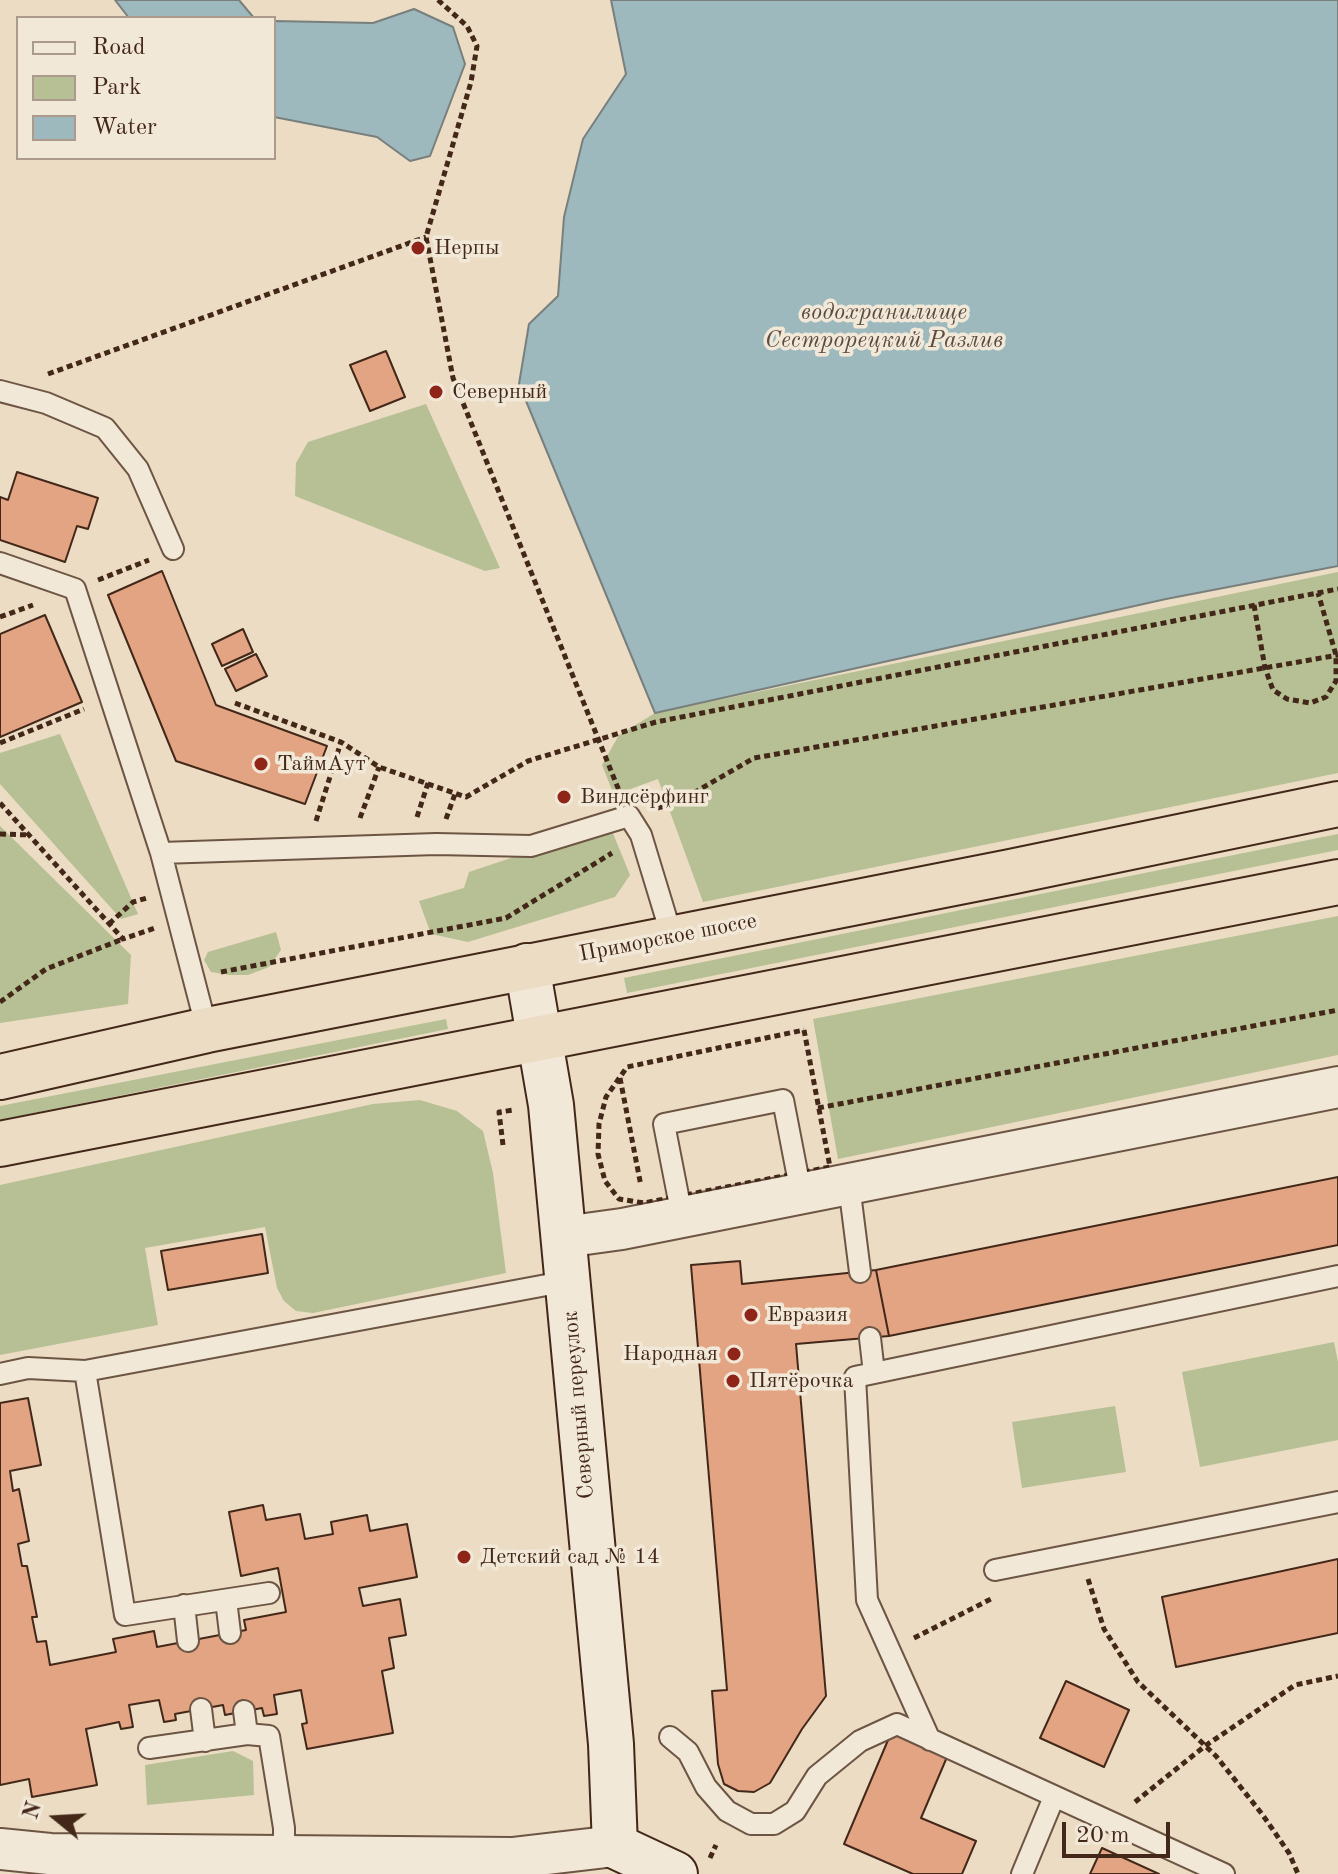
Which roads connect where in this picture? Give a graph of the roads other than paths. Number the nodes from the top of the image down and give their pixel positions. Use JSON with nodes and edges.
{"nodes":[{"id":1,"x":1,"y":391,"type":"edge"},
{"id":2,"x":173,"y":549,"type":"dead end"},
{"id":3,"x":0,"y":563,"type":"edge"},
{"id":4,"x":1338,"y":804,"type":"edge"},
{"id":5,"x":161,"y":853,"type":"junction"},
{"id":6,"x":1338,"y":882,"type":"edge"},
{"id":7,"x":672,"y":937,"type":"junction"},
{"id":8,"x":527,"y":966,"type":"junction"},
{"id":9,"x":207,"y":1030,"type":"junction"},
{"id":10,"x":541,"y":1037,"type":"junction"},
{"id":11,"x":0,"y":1077,"type":"edge"},
{"id":12,"x":1338,"y":1087,"type":"edge"},
{"id":13,"x":0,"y":1144,"type":"edge"},
{"id":14,"x":849,"y":1185,"type":"junction"},
{"id":15,"x":801,"y":1193,"type":"junction"},
{"id":16,"x":682,"y":1216,"type":"junction"},
{"id":17,"x":564,"y":1237,"type":"junction"},
{"id":18,"x":860,"y":1272,"type":"dead end"},
{"id":19,"x":1338,"y":1276,"type":"edge"},
{"id":20,"x":568,"y":1281,"type":"junction"},
{"id":21,"x":870,"y":1338,"type":"dead end"},
{"id":22,"x":85,"y":1371,"type":"junction"},
{"id":23,"x":874,"y":1373,"type":"junction"},
{"id":24,"x":0,"y":1374,"type":"edge"},
{"id":25,"x":1338,"y":1502,"type":"edge"},
{"id":26,"x":995,"y":1570,"type":"dead end"},
{"id":27,"x":269,"y":1593,"type":"dead end"},
{"id":28,"x":226,"y":1600,"type":"junction"},
{"id":29,"x":184,"y":1605,"type":"junction"},
{"id":30,"x":230,"y":1633,"type":"dead end"},
{"id":31,"x":188,"y":1641,"type":"dead end"},
{"id":32,"x":201,"y":1709,"type":"dead end"},
{"id":33,"x":244,"y":1711,"type":"dead end"},
{"id":34,"x":247,"y":1734,"type":"junction"},
{"id":35,"x":670,"y":1737,"type":"dead end"},
{"id":36,"x":930,"y":1740,"type":"junction"},
{"id":37,"x":205,"y":1741,"type":"junction"},
{"id":38,"x":149,"y":1748,"type":"dead end"},
{"id":39,"x":1054,"y":1797,"type":"junction"},
{"id":40,"x":615,"y":1846,"type":"junction"},
{"id":41,"x":0,"y":1849,"type":"edge"},
{"id":42,"x":284,"y":1856,"type":"junction"},
{"id":43,"x":512,"y":1866,"type":"edge"},
{"id":44,"x":675,"y":1874,"type":"edge"},
{"id":45,"x":1022,"y":1874,"type":"edge"},
{"id":46,"x":1224,"y":1874,"type":"edge"}],
"edges":[{"from":1,"to":2,"type":"lane"},
{"from":3,"to":5,"type":"lane"},
{"from":4,"to":7,"type":"highway","name":"Приморское шоссе"},
{"from":5,"to":7,"type":"lane"},
{"from":5,"to":9,"type":"lane"},
{"from":6,"to":10,"type":"highway"},
{"from":7,"to":8,"type":"highway","name":"Приморское шоссе"},
{"from":8,"to":9,"type":"highway","name":"Приморское шоссе"},
{"from":8,"to":10,"type":"main road","name":"Северный переулок"},
{"from":9,"to":11,"type":"highway","name":"Приморское шоссе"},
{"from":10,"to":13,"type":"highway"},
{"from":10,"to":17,"type":"main road","name":"Северный переулок"},
{"from":12,"to":14,"type":"street"},
{"from":14,"to":15,"type":"street"},
{"from":14,"to":18,"type":"lane"},
{"from":15,"to":16,"type":"street"},
{"from":15,"to":16,"type":"lane"},
{"from":16,"to":17,"type":"street"},
{"from":17,"to":20,"type":"main road","name":"Северный переулок"},
{"from":19,"to":23,"type":"lane"},
{"from":20,"to":22,"type":"lane"},
{"from":20,"to":40,"type":"main road","name":"Северный переулок"},
{"from":21,"to":23,"type":"lane"},
{"from":22,"to":24,"type":"lane"},
{"from":22,"to":29,"type":"lane"},
{"from":23,"to":36,"type":"lane"},
{"from":25,"to":26,"type":"lane"},
{"from":27,"to":28,"type":"lane"},
{"from":28,"to":29,"type":"lane"},
{"from":28,"to":30,"type":"lane"},
{"from":29,"to":31,"type":"lane"},
{"from":32,"to":37,"type":"lane"},
{"from":33,"to":34,"type":"lane"},
{"from":34,"to":37,"type":"lane"},
{"from":34,"to":42,"type":"lane"},
{"from":35,"to":36,"type":"lane"},
{"from":36,"to":39,"type":"lane"},
{"from":37,"to":38,"type":"lane"},
{"from":39,"to":45,"type":"lane"},
{"from":39,"to":46,"type":"lane"},
{"from":40,"to":43,"type":"street"},
{"from":40,"to":44,"type":"main road"},
{"from":41,"to":42,"type":"street"},
{"from":42,"to":43,"type":"street"}]}
